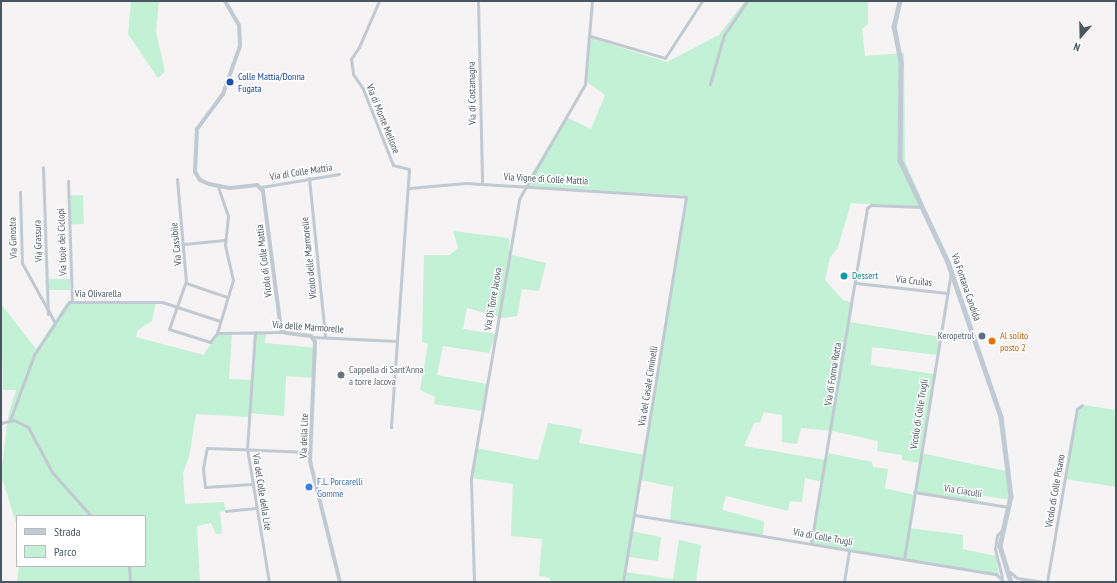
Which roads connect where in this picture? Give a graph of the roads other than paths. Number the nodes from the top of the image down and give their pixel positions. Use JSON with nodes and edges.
{"nodes":[{"id":1,"x":225,"y":1,"type":"edge"},
{"id":2,"x":380,"y":1,"type":"edge"},
{"id":3,"x":478,"y":1,"type":"edge"},
{"id":4,"x":592,"y":1,"type":"edge"},
{"id":5,"x":702,"y":1,"type":"edge"},
{"id":6,"x":746,"y":1,"type":"edge"},
{"id":7,"x":900,"y":1,"type":"edge"},
{"id":8,"x":590,"y":36,"type":"junction"},
{"id":9,"x":710,"y":84,"type":"dead end"},
{"id":10,"x":43,"y":167,"type":"dead end"},
{"id":11,"x":339,"y":174,"type":"dead end"},
{"id":12,"x":309,"y":178,"type":"junction"},
{"id":13,"x":177,"y":179,"type":"dead end"},
{"id":14,"x":68,"y":181,"type":"dead end"},
{"id":15,"x":482,"y":184,"type":"junction"},
{"id":16,"x":218,"y":186,"type":"junction"},
{"id":17,"x":524,"y":186,"type":"junction"},
{"id":18,"x":261,"y":187,"type":"junction"},
{"id":19,"x":409,"y":188,"type":"junction"},
{"id":20,"x":20,"y":192,"type":"dead end"},
{"id":21,"x":683,"y":195,"type":"joint"},
{"id":22,"x":922,"y":207,"type":"junction"},
{"id":23,"x":225,"y":240,"type":"junction"},
{"id":24,"x":184,"y":244,"type":"junction"},
{"id":25,"x":951,"y":271,"type":"junction"},
{"id":26,"x":186,"y":282,"type":"junction"},
{"id":27,"x":856,"y":283,"type":"junction"},
{"id":28,"x":947,"y":293,"type":"junction"},
{"id":29,"x":227,"y":297,"type":"junction"},
{"id":30,"x":72,"y":302,"type":"junction"},
{"id":31,"x":177,"y":306,"type":"junction"},
{"id":32,"x":48,"y":314,"type":"junction"},
{"id":33,"x":220,"y":321,"type":"junction"},
{"id":34,"x":55,"y":323,"type":"junction"},
{"id":35,"x":255,"y":332,"type":"junction"},
{"id":36,"x":284,"y":332,"type":"junction"},
{"id":37,"x":217,"y":333,"type":"junction"},
{"id":38,"x":325,"y":336,"type":"junction"},
{"id":39,"x":312,"y":337,"type":"junction"},
{"id":40,"x":397,"y":341,"type":"junction"},
{"id":41,"x":1082,"y":405,"type":"dead end"},
{"id":42,"x":10,"y":420,"type":"junction"},
{"id":43,"x":1,"y":423,"type":"edge"},
{"id":44,"x":391,"y":427,"type":"dead end"},
{"id":45,"x":247,"y":448,"type":"junction"},
{"id":46,"x":309,"y":452,"type":"junction"},
{"id":47,"x":252,"y":484,"type":"junction"},
{"id":48,"x":914,"y":492,"type":"junction"},
{"id":49,"x":1009,"y":507,"type":"junction"},
{"id":50,"x":256,"y":508,"type":"junction"},
{"id":51,"x":226,"y":511,"type":"dead end"},
{"id":52,"x":635,"y":514,"type":"junction"},
{"id":53,"x":90,"y":515,"type":"edge"},
{"id":54,"x":1002,"y":530,"type":"junction"},
{"id":55,"x":811,"y":543,"type":"junction"},
{"id":56,"x":849,"y":550,"type":"junction"},
{"id":57,"x":1002,"y":553,"type":"junction"},
{"id":58,"x":904,"y":559,"type":"junction"},
{"id":59,"x":129,"y":567,"type":"edge"},
{"id":60,"x":130,"y":582,"type":"edge"},
{"id":61,"x":269,"y":582,"type":"edge"},
{"id":62,"x":334,"y":582,"type":"edge"},
{"id":63,"x":340,"y":582,"type":"edge"},
{"id":64,"x":474,"y":582,"type":"edge"},
{"id":65,"x":623,"y":582,"type":"edge"},
{"id":66,"x":844,"y":582,"type":"edge"},
{"id":67,"x":1004,"y":582,"type":"edge"},
{"id":68,"x":1012,"y":582,"type":"edge"},
{"id":69,"x":1046,"y":582,"type":"edge"}],
"edges":[{"from":1,"to":16,"type":"street","name":"Via di Colle Mattia"},
{"from":2,"to":19,"type":"street","name":"Via di Monte Mellone"},
{"from":3,"to":15,"type":"street","name":"Via di Costamagna"},
{"from":4,"to":8,"type":"street","name":"Via Di Torre Jacova"},
{"from":5,"to":8,"type":"street"},
{"from":6,"to":9,"type":"street"},
{"from":7,"to":22,"type":"main road","name":"Via Fontana Candida"},
{"from":8,"to":17,"type":"street","name":"Via Di Torre Jacova"},
{"from":10,"to":32,"type":"street","name":"Via Grassura"},
{"from":11,"to":12,"type":"street","name":"Via di Colle Mattia"},
{"from":12,"to":18,"type":"street","name":"Via di Colle Mattia"},
{"from":12,"to":38,"type":"street","name":"Vicolo delle Marmorelle"},
{"from":13,"to":24,"type":"street","name":"Via Cassibile"},
{"from":14,"to":30,"type":"street","name":"Via Isole dei Ciclopi"},
{"from":15,"to":17,"type":"street","name":"Via Vigne di Colle Mattia"},
{"from":15,"to":19,"type":"street","name":"Via Vigne di Colle Mattia"},
{"from":16,"to":18,"type":"street","name":"Via di Colle Mattia"},
{"from":16,"to":23,"type":"street"},
{"from":17,"to":21,"type":"street","name":"Via Vigne di Colle Mattia"},
{"from":17,"to":64,"type":"street","name":"Via Di Torre Jacova"},
{"from":18,"to":36,"type":"street","name":"Vicolo di Colle Mattia"},
{"from":19,"to":40,"type":"street"},
{"from":20,"to":32,"type":"street","name":"Via Ginostra"},
{"from":21,"to":52,"type":"street","name":"Via del Casale Ciminelli"},
{"from":22,"to":25,"type":"main road","name":"Via Fontana Candida"},
{"from":22,"to":27,"type":"street","name":"Via di Forma Rotta"},
{"from":23,"to":24,"type":"street"},
{"from":23,"to":29,"type":"street"},
{"from":24,"to":26,"type":"street","name":"Via Cassibile"},
{"from":25,"to":28,"type":"street","name":"Vicolo di Colle Trugli"},
{"from":25,"to":49,"type":"main road","name":"Via Fontana Candida"},
{"from":26,"to":29,"type":"street"},
{"from":26,"to":31,"type":"street","name":"Via Cassibile"},
{"from":27,"to":28,"type":"street","name":"Via Cruilas"},
{"from":27,"to":55,"type":"street","name":"Via di Forma Rotta"},
{"from":28,"to":48,"type":"street","name":"Vicolo di Colle Trugli"},
{"from":29,"to":33,"type":"street"},
{"from":30,"to":31,"type":"street","name":"Via Olivarella"},
{"from":30,"to":34,"type":"street","name":"Via Olivarella"},
{"from":31,"to":33,"type":"street","name":"Via Olivarella"},
{"from":31,"to":37,"type":"street","name":"Via Cassibile"},
{"from":32,"to":34,"type":"street","name":"Via Ginostra"},
{"from":33,"to":37,"type":"street"},
{"from":34,"to":42,"type":"street","name":"Via Olivarella"},
{"from":35,"to":36,"type":"street","name":"Via delle Marmorelle"},
{"from":35,"to":37,"type":"street","name":"Via delle Marmorelle"},
{"from":35,"to":45,"type":"street","name":"Via del Colle della Lite"},
{"from":36,"to":39,"type":"street","name":"Via delle Marmorelle"},
{"from":38,"to":39,"type":"street","name":"Via delle Marmorelle"},
{"from":38,"to":40,"type":"street","name":"Via delle Marmorelle"},
{"from":39,"to":46,"type":"street","name":"Via della Lite"},
{"from":40,"to":44,"type":"street"},
{"from":41,"to":69,"type":"street","name":"Vicolo di Colle Pisano"},
{"from":42,"to":43,"type":"street"},
{"from":42,"to":53,"type":"street"},
{"from":45,"to":46,"type":"street"},
{"from":45,"to":47,"type":"street","name":"Via del Colle della Lite"},
{"from":45,"to":47,"type":"street"},
{"from":46,"to":63,"type":"street","name":"Via della Lite"},
{"from":47,"to":50,"type":"street","name":"Via del Colle della Lite"},
{"from":48,"to":49,"type":"street","name":"Via Ciaculli"},
{"from":48,"to":58,"type":"street","name":"Vicolo di Colle Trugli"},
{"from":49,"to":54,"type":"main road","name":"Via Fontana Candida"},
{"from":50,"to":51,"type":"street"},
{"from":50,"to":61,"type":"street","name":"Via del Colle della Lite"},
{"from":52,"to":55,"type":"street","name":"Via di Colle Trugli"},
{"from":52,"to":65,"type":"street","name":"Via del Casale Ciminelli"},
{"from":54,"to":57,"type":"main road","name":"Via Fontana Candida"},
{"from":54,"to":67,"type":"street"},
{"from":55,"to":56,"type":"street","name":"Via di Colle Trugli"},
{"from":56,"to":58,"type":"street","name":"Via di Colle Trugli"},
{"from":56,"to":66,"type":"street"},
{"from":57,"to":68,"type":"main road","name":"Via Fontana Candida"},
{"from":57,"to":69,"type":"street"},
{"from":58,"to":67,"type":"street","name":"Via di Colle Trugli"},
{"from":59,"to":60,"type":"street"},
{"from":62,"to":63,"type":"street"}]}
